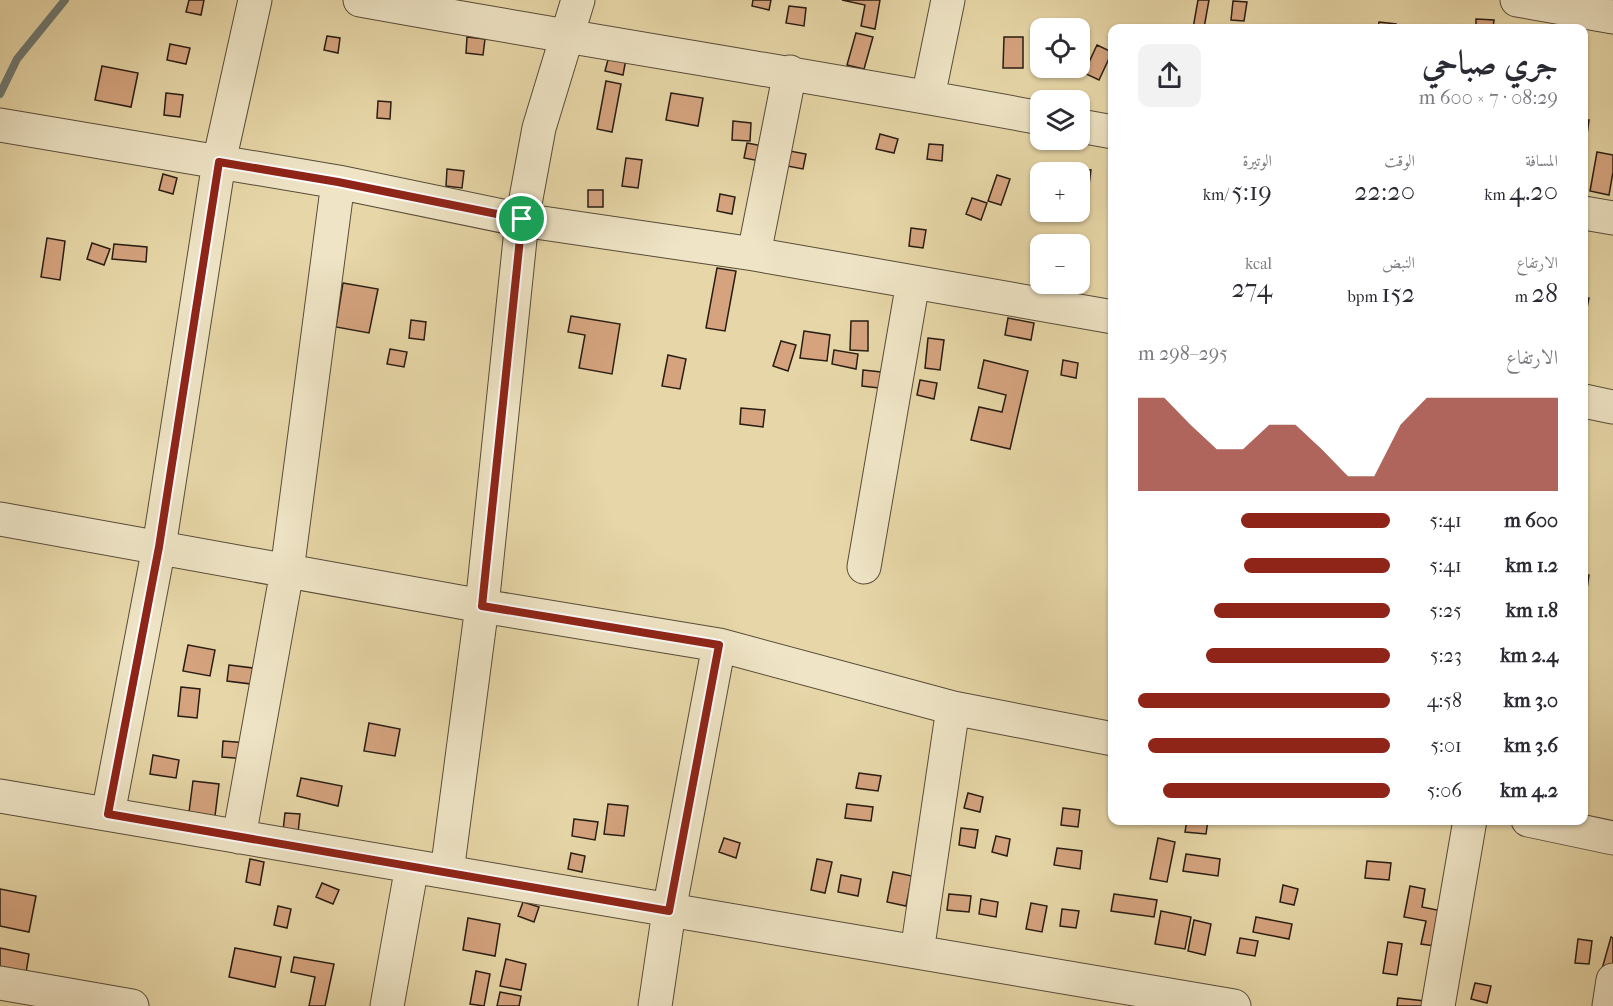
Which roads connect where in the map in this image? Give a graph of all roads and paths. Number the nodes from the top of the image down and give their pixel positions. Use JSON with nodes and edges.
{"nodes":[{"id":1,"x":255,"y":0,"type":"edge"},
{"id":2,"x":360,"y":0,"type":"edge"},
{"id":3,"x":578,"y":0,"type":"edge"},
{"id":4,"x":948,"y":0,"type":"edge"},
{"id":5,"x":1520,"y":0,"type":"edge"},
{"id":6,"x":1613,"y":17,"type":"edge"},
{"id":7,"x":1517,"y":24,"type":"edge"},
{"id":8,"x":567,"y":38,"type":"junction"},
{"id":9,"x":790,"y":72,"type":"junction"},
{"id":10,"x":928,"y":97,"type":"junction"},
{"id":11,"x":1030,"y":116,"type":"edge"},
{"id":12,"x":0,"y":125,"type":"edge"},
{"id":13,"x":1090,"y":128,"type":"edge"},
{"id":14,"x":1108,"y":131,"type":"edge"},
{"id":15,"x":219,"y":162,"type":"junction"},
{"id":16,"x":338,"y":182,"type":"junction"},
{"id":17,"x":1588,"y":214,"type":"edge"},
{"id":18,"x":1613,"y":218,"type":"edge"},
{"id":19,"x":522,"y":219,"type":"junction"},
{"id":20,"x":754,"y":254,"type":"junction"},
{"id":21,"x":913,"y":282,"type":"junction"},
{"id":22,"x":1108,"y":316,"type":"edge"},
{"id":23,"x":1588,"y":403,"type":"edge"},
{"id":24,"x":1613,"y":407,"type":"edge"},
{"id":25,"x":0,"y":519,"type":"edge"},
{"id":26,"x":159,"y":547,"type":"junction"},
{"id":27,"x":864,"y":567,"type":"dead end"},
{"id":28,"x":287,"y":571,"type":"junction"},
{"id":29,"x":482,"y":606,"type":"junction"},
{"id":30,"x":719,"y":645,"type":"junction"},
{"id":31,"x":953,"y":708,"type":"junction"},
{"id":32,"x":1108,"y":738,"type":"edge"},
{"id":33,"x":0,"y":796,"type":"edge"},
{"id":34,"x":108,"y":814,"type":"junction"},
{"id":35,"x":1469,"y":825,"type":"edge"},
{"id":36,"x":1552,"y":825,"type":"edge"},
{"id":37,"x":239,"y":837,"type":"junction"},
{"id":38,"x":1613,"y":838,"type":"edge"},
{"id":39,"x":412,"y":866,"type":"junction"},
{"id":40,"x":447,"y":872,"type":"junction"},
{"id":41,"x":669,"y":911,"type":"junction"},
{"id":42,"x":917,"y":952,"type":"junction"},
{"id":43,"x":1613,"y":980,"type":"edge"},
{"id":44,"x":0,"y":983,"type":"edge"},
{"id":45,"x":1128,"y":996,"type":"edge"},
{"id":46,"x":132,"y":1006,"type":"edge"},
{"id":47,"x":387,"y":1006,"type":"edge"},
{"id":48,"x":655,"y":1006,"type":"edge"},
{"id":49,"x":1234,"y":1006,"type":"edge"},
{"id":50,"x":1438,"y":1006,"type":"edge"},
{"id":51,"x":1608,"y":1006,"type":"edge"}],
"edges":[{"from":1,"to":15,"type":"street"},
{"from":2,"to":8,"type":"street"},
{"from":3,"to":8,"type":"street"},
{"from":4,"to":10,"type":"street"},
{"from":5,"to":6,"type":"street"},
{"from":5,"to":7,"type":"street"},
{"from":8,"to":9,"type":"street"},
{"from":8,"to":19,"type":"street"},
{"from":9,"to":10,"type":"street"},
{"from":9,"to":20,"type":"street"},
{"from":10,"to":11,"type":"street"},
{"from":12,"to":15,"type":"street"},
{"from":13,"to":14,"type":"street"},
{"from":15,"to":16,"type":"street"},
{"from":15,"to":26,"type":"street"},
{"from":16,"to":19,"type":"street"},
{"from":16,"to":28,"type":"street"},
{"from":17,"to":18,"type":"street"},
{"from":19,"to":20,"type":"street"},
{"from":19,"to":29,"type":"street"},
{"from":20,"to":21,"type":"street"},
{"from":21,"to":22,"type":"street"},
{"from":21,"to":27,"type":"street"},
{"from":23,"to":24,"type":"street"},
{"from":25,"to":26,"type":"street"},
{"from":26,"to":28,"type":"street"},
{"from":26,"to":34,"type":"street"},
{"from":28,"to":29,"type":"street"},
{"from":28,"to":37,"type":"street"},
{"from":29,"to":30,"type":"street"},
{"from":29,"to":40,"type":"street"},
{"from":30,"to":31,"type":"street"},
{"from":30,"to":41,"type":"street"},
{"from":31,"to":32,"type":"street"},
{"from":31,"to":42,"type":"street"},
{"from":33,"to":34,"type":"street"},
{"from":34,"to":37,"type":"street"},
{"from":35,"to":50,"type":"street"},
{"from":36,"to":38,"type":"street"},
{"from":37,"to":39,"type":"street"},
{"from":39,"to":40,"type":"street"},
{"from":39,"to":47,"type":"street"},
{"from":40,"to":41,"type":"street"},
{"from":41,"to":42,"type":"street"},
{"from":41,"to":48,"type":"street"},
{"from":42,"to":45,"type":"street"},
{"from":43,"to":51,"type":"street"},
{"from":44,"to":46,"type":"street"},
{"from":45,"to":49,"type":"street"}]}
